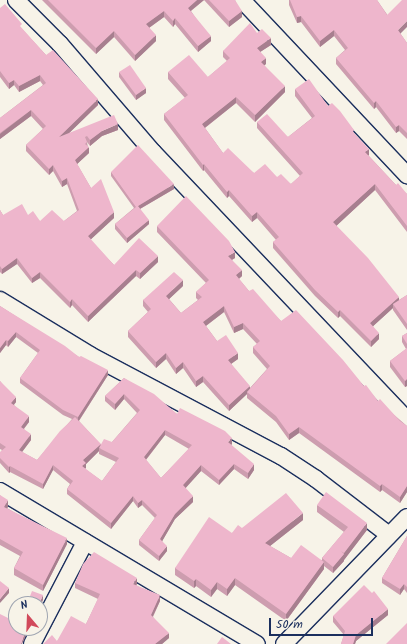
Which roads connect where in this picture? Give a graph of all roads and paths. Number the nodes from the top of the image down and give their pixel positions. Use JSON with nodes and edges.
{"nodes":[{"id":1,"x":16,"y":0,"type":"edge"},
{"id":2,"x":242,"y":0,"type":"edge"},
{"id":3,"x":407,"y":175,"type":"edge"},
{"id":4,"x":0,"y":300,"type":"edge"},
{"id":5,"x":407,"y":420,"type":"edge"},
{"id":6,"x":0,"y":491,"type":"edge"},
{"id":7,"x":407,"y":517,"type":"edge"},
{"id":8,"x":389,"y":535,"type":"junction"},
{"id":9,"x":85,"y":542,"type":"junction"},
{"id":10,"x":32,"y":644,"type":"edge"},
{"id":11,"x":257,"y":644,"type":"edge"},
{"id":12,"x":284,"y":644,"type":"edge"}],
"edges":[{"from":1,"to":5,"type":"street"},
{"from":2,"to":3,"type":"street"},
{"from":4,"to":8,"type":"street"},
{"from":6,"to":9,"type":"street"},
{"from":7,"to":8,"type":"street"},
{"from":8,"to":12,"type":"street"},
{"from":9,"to":10,"type":"street"},
{"from":9,"to":11,"type":"street"}]}
